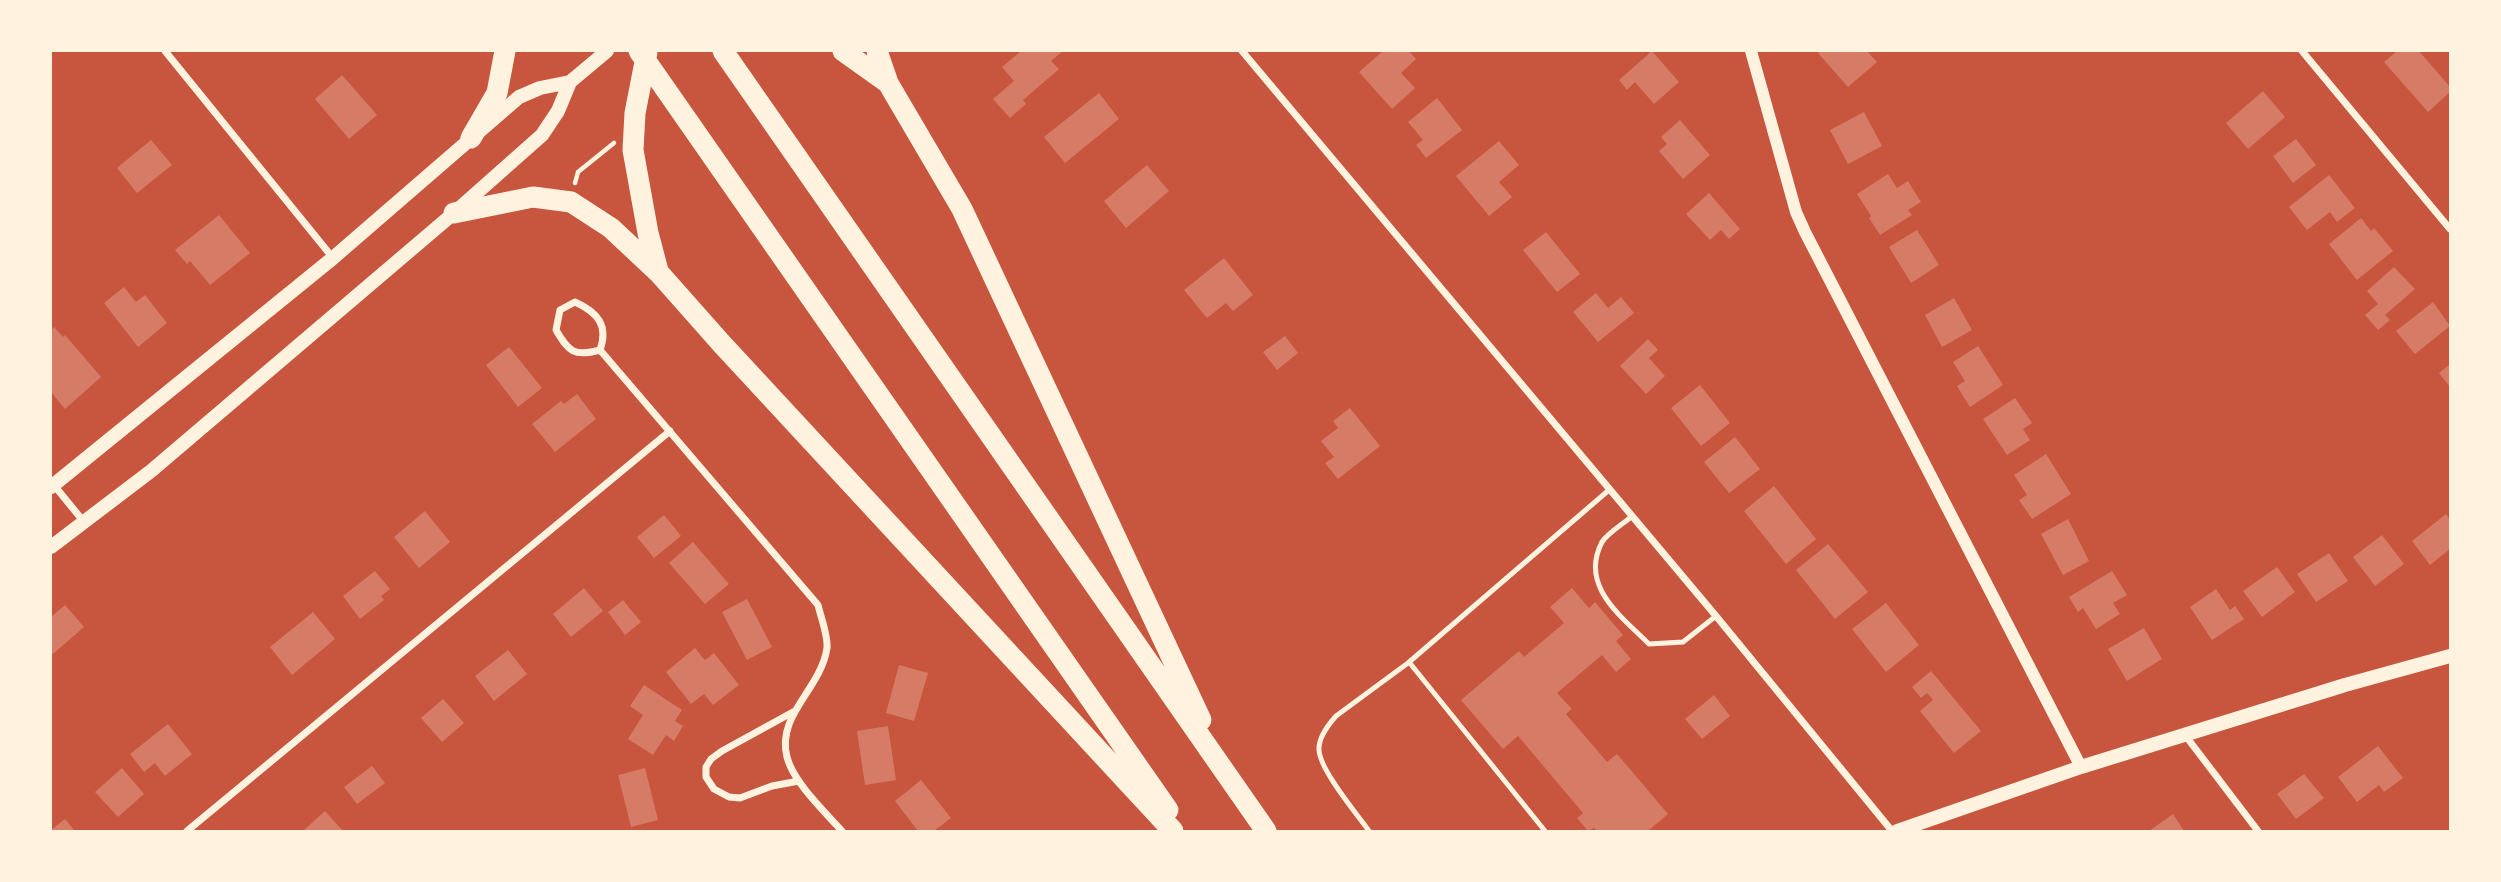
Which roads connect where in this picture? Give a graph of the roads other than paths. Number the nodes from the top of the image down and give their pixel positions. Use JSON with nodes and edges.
{"nodes":[{"id":1,"x":165,"y":51,"type":"edge"},
{"id":2,"x":505,"y":51,"type":"edge"},
{"id":3,"x":607,"y":51,"type":"edge"},
{"id":4,"x":639,"y":51,"type":"edge"},
{"id":5,"x":647,"y":51,"type":"edge"},
{"id":6,"x":723,"y":51,"type":"edge"},
{"id":7,"x":843,"y":51,"type":"edge"},
{"id":8,"x":877,"y":51,"type":"edge"},
{"id":9,"x":1242,"y":51,"type":"edge"},
{"id":10,"x":1751,"y":51,"type":"edge"},
{"id":11,"x":2302,"y":51,"type":"edge"},
{"id":12,"x":570,"y":82,"type":"junction"},
{"id":13,"x":888,"y":83,"type":"junction"},
{"id":14,"x":471,"y":138,"type":"junction"},
{"id":15,"x":454,"y":213,"type":"junction"},
{"id":16,"x":2450,"y":229,"type":"edge"},
{"id":17,"x":333,"y":258,"type":"junction"},
{"id":18,"x":659,"y":273,"type":"junction"},
{"id":19,"x":600,"y":350,"type":"junction"},
{"id":20,"x":670,"y":430,"type":"junction"},
{"id":21,"x":52,"y":484,"type":"edge"},
{"id":22,"x":1609,"y":490,"type":"junction"},
{"id":23,"x":1631,"y":517,"type":"junction"},
{"id":24,"x":84,"y":522,"type":"junction"},
{"id":25,"x":51,"y":547,"type":"edge"},
{"id":26,"x":1716,"y":616,"type":"junction"},
{"id":27,"x":2450,"y":656,"type":"edge"},
{"id":28,"x":1409,"y":662,"type":"junction"},
{"id":29,"x":793,"y":712,"type":"junction"},
{"id":30,"x":2185,"y":735,"type":"junction"},
{"id":31,"x":2081,"y":767,"type":"junction"},
{"id":32,"x":1225,"y":772,"type":"junction"},
{"id":33,"x":799,"y":781,"type":"junction"},
{"id":34,"x":187,"y":831,"type":"edge"},
{"id":35,"x":842,"y":831,"type":"edge"},
{"id":36,"x":1173,"y":831,"type":"edge"},
{"id":37,"x":1183,"y":831,"type":"edge"},
{"id":38,"x":1266,"y":831,"type":"edge"},
{"id":39,"x":1369,"y":831,"type":"edge"},
{"id":40,"x":1545,"y":831,"type":"edge"},
{"id":41,"x":1894,"y":831,"type":"edge"},
{"id":42,"x":2258,"y":831,"type":"edge"}],
"edges":[{"from":1,"to":17,"type":"street"},
{"from":2,"to":14,"type":"highway"},
{"from":3,"to":12,"type":"main road"},
{"from":4,"to":37,"type":"highway"},
{"from":5,"to":18,"type":"highway"},
{"from":6,"to":32,"type":"highway"},
{"from":7,"to":13,"type":"highway"},
{"from":8,"to":13,"type":"highway"},
{"from":9,"to":22,"type":"street"},
{"from":10,"to":31,"type":"street"},
{"from":11,"to":16,"type":"street"},
{"from":12,"to":14,"type":"main road"},
{"from":12,"to":15,"type":"main road"},
{"from":13,"to":32,"type":"highway"},
{"from":14,"to":17,"type":"main road"},
{"from":15,"to":18,"type":"highway"},
{"from":15,"to":24,"type":"main road"},
{"from":17,"to":21,"type":"main road"},
{"from":18,"to":36,"type":"highway"},
{"from":19,"to":19,"type":"street"},
{"from":19,"to":20,"type":"street"},
{"from":20,"to":29,"type":"street"},
{"from":20,"to":34,"type":"street"},
{"from":21,"to":24,"type":"street"},
{"from":22,"to":23,"type":"street"},
{"from":22,"to":28,"type":"lane"},
{"from":23,"to":26,"type":"street"},
{"from":23,"to":26,"type":"lane"},
{"from":24,"to":25,"type":"main road"},
{"from":26,"to":41,"type":"street"},
{"from":27,"to":30,"type":"main road"},
{"from":28,"to":39,"type":"lane"},
{"from":28,"to":40,"type":"lane"},
{"from":29,"to":33,"type":"street"},
{"from":29,"to":33,"type":"street"},
{"from":30,"to":31,"type":"main road"},
{"from":30,"to":42,"type":"street"},
{"from":31,"to":41,"type":"main road"},
{"from":32,"to":38,"type":"highway"},
{"from":33,"to":35,"type":"street"}]}
